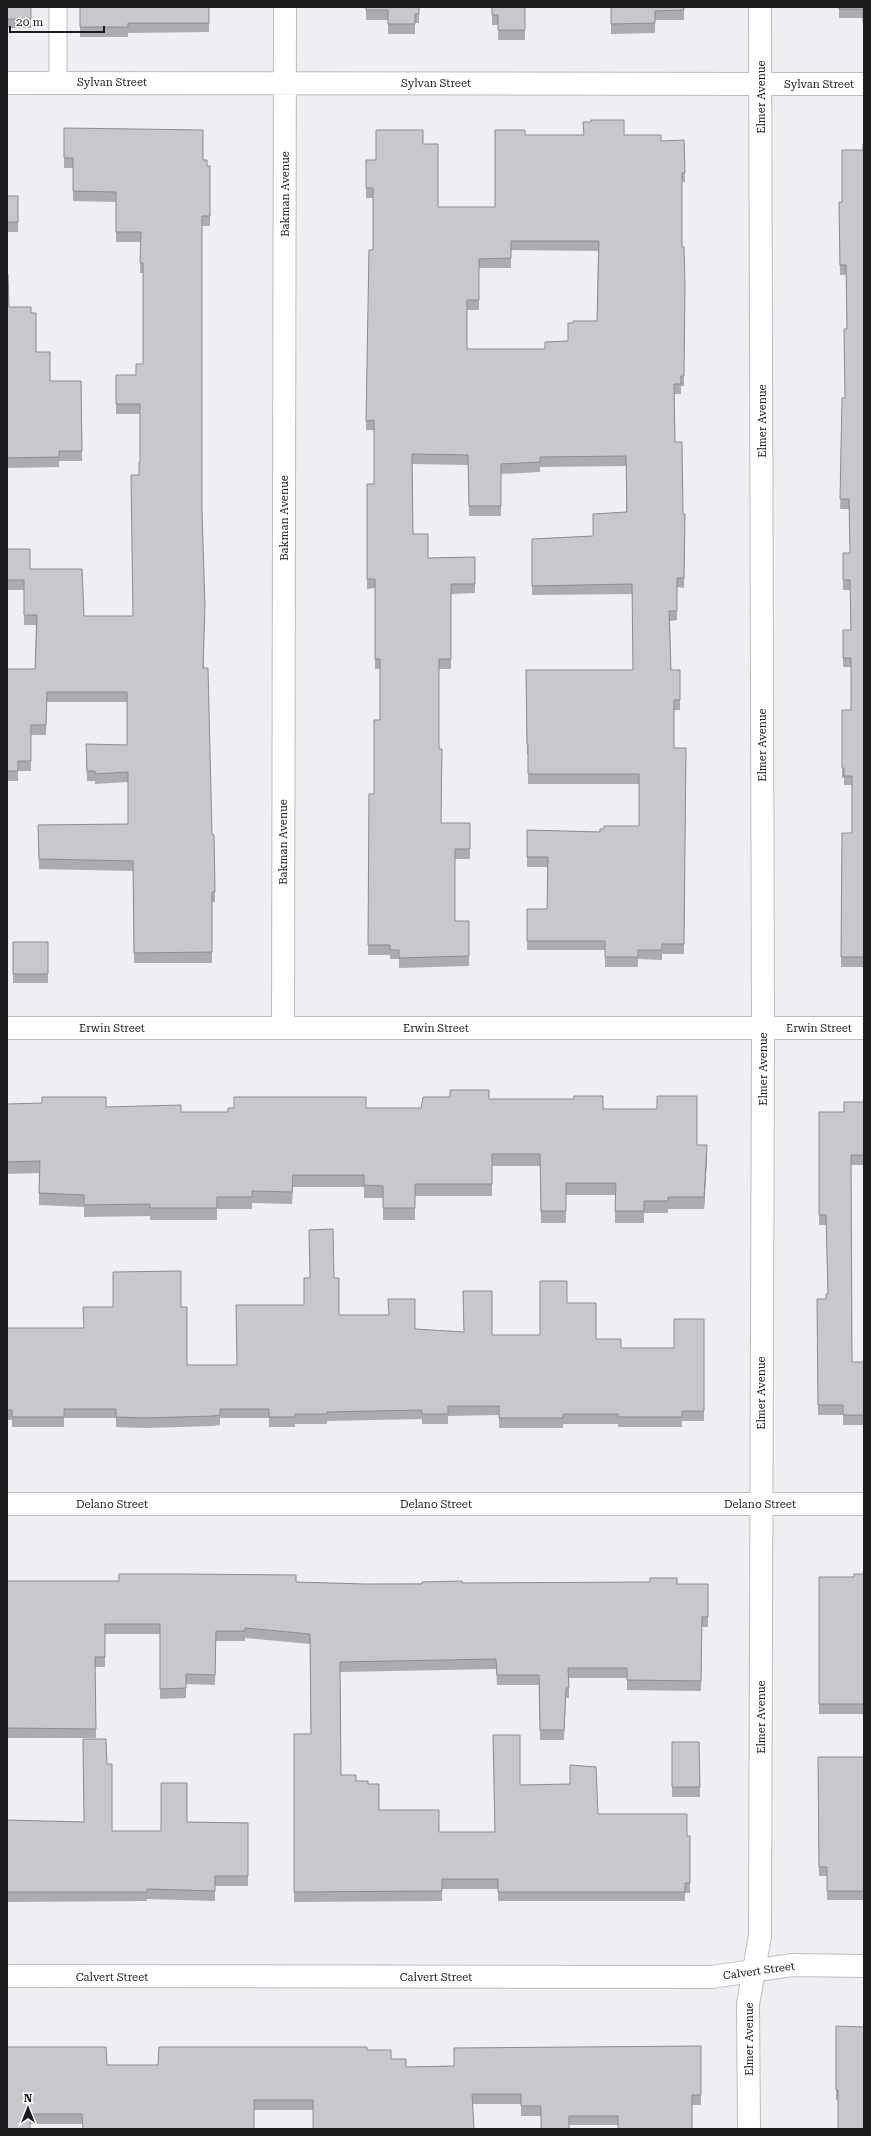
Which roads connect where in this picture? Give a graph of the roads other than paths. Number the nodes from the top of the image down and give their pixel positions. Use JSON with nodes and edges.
{"nodes":[{"id":1,"x":58,"y":7,"type":"edge"},
{"id":2,"x":285,"y":7,"type":"edge"},
{"id":3,"x":760,"y":7,"type":"edge"},
{"id":4,"x":285,"y":82,"type":"junction"},
{"id":5,"x":7,"y":83,"type":"edge"},
{"id":6,"x":58,"y":83,"type":"junction"},
{"id":7,"x":760,"y":84,"type":"junction"},
{"id":8,"x":864,"y":84,"type":"edge"},
{"id":9,"x":7,"y":1028,"type":"edge"},
{"id":10,"x":283,"y":1028,"type":"junction"},
{"id":11,"x":763,"y":1028,"type":"junction"},
{"id":12,"x":864,"y":1028,"type":"edge"},
{"id":13,"x":7,"y":1504,"type":"edge"},
{"id":14,"x":761,"y":1504,"type":"junction"},
{"id":15,"x":864,"y":1504,"type":"edge"},
{"id":16,"x":864,"y":1966,"type":"edge"},
{"id":17,"x":753,"y":1971,"type":"junction"},
{"id":18,"x":7,"y":1976,"type":"edge"},
{"id":19,"x":749,"y":2129,"type":"edge"}],
"edges":[{"from":1,"to":6,"type":"lane"},
{"from":2,"to":4,"type":"street","name":"Bakman Avenue"},
{"from":3,"to":7,"type":"street","name":"Elmer Avenue"},
{"from":4,"to":6,"type":"street","name":"Sylvan Street"},
{"from":4,"to":7,"type":"street","name":"Sylvan Street"},
{"from":4,"to":10,"type":"street","name":"Bakman Avenue"},
{"from":5,"to":6,"type":"street","name":"Sylvan Street"},
{"from":7,"to":8,"type":"street","name":"Sylvan Street"},
{"from":7,"to":11,"type":"street","name":"Elmer Avenue"},
{"from":9,"to":10,"type":"street","name":"Erwin Street"},
{"from":10,"to":11,"type":"street","name":"Erwin Street"},
{"from":11,"to":12,"type":"street","name":"Erwin Street"},
{"from":11,"to":14,"type":"street","name":"Elmer Avenue"},
{"from":13,"to":14,"type":"street","name":"Delano Street"},
{"from":14,"to":15,"type":"street","name":"Delano Street"},
{"from":14,"to":17,"type":"street","name":"Elmer Avenue"},
{"from":16,"to":17,"type":"street","name":"Calvert Street"},
{"from":17,"to":18,"type":"street","name":"Calvert Street"},
{"from":17,"to":19,"type":"street","name":"Elmer Avenue"}]}
